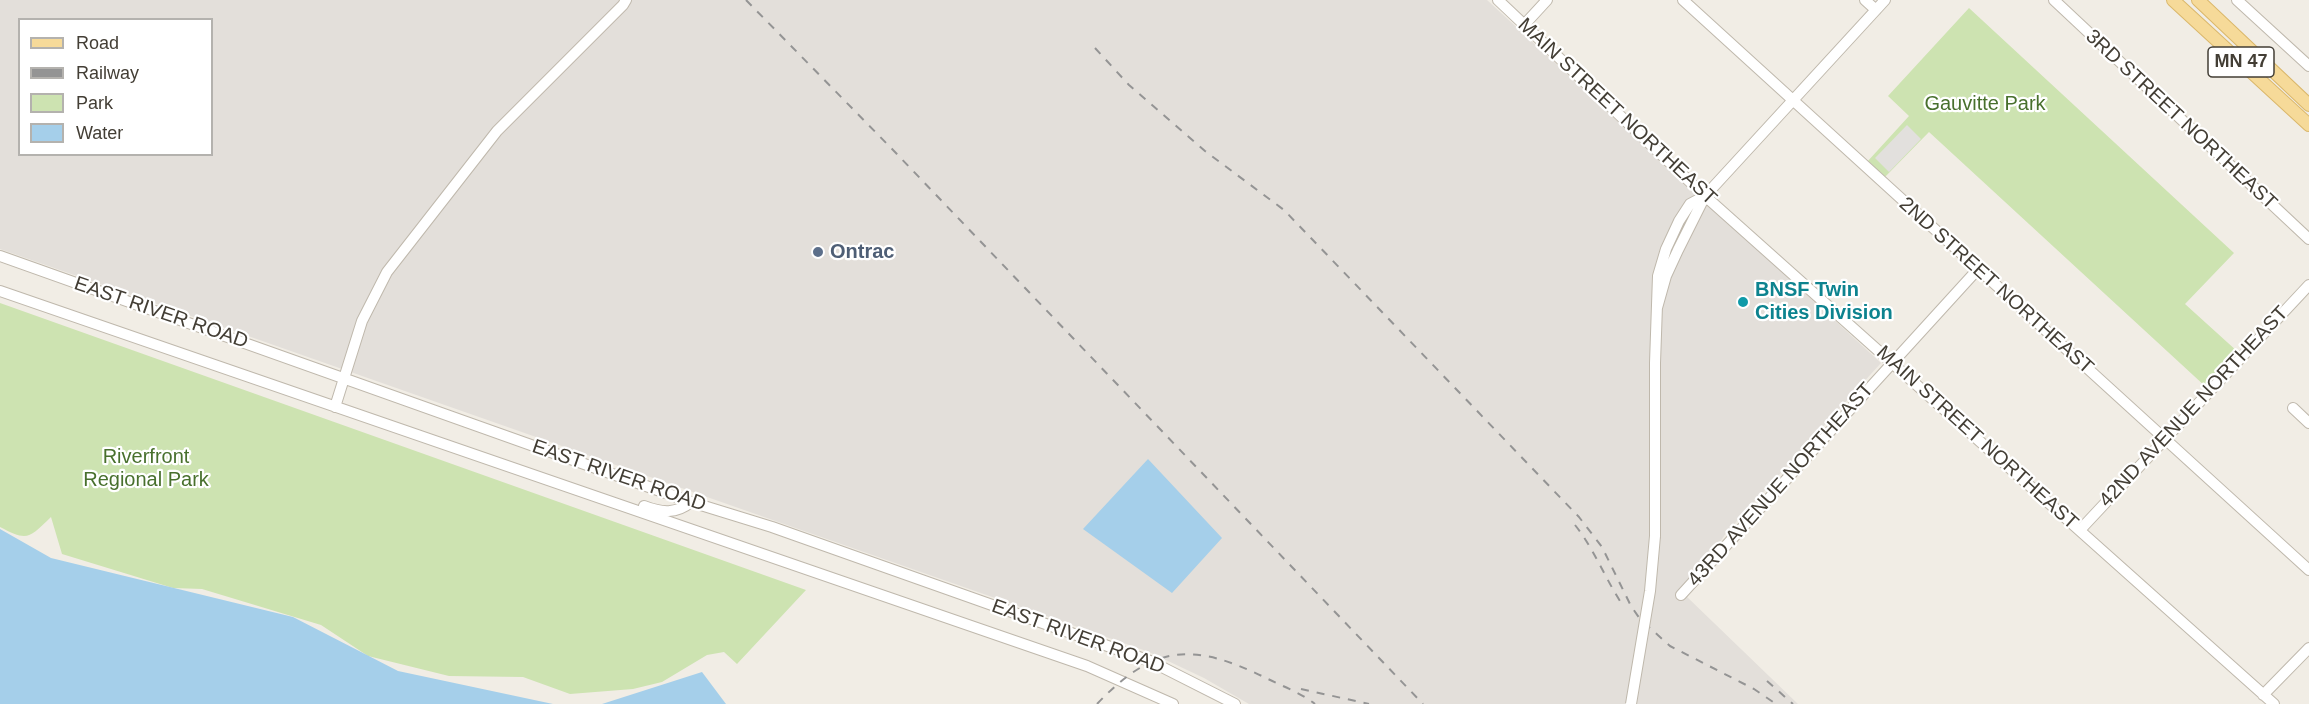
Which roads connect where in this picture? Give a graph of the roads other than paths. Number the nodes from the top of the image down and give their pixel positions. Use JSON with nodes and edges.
{"nodes":[{"id":1,"x":626,"y":0,"type":"edge"},
{"id":2,"x":1498,"y":0,"type":"edge"},
{"id":3,"x":1547,"y":0,"type":"edge"},
{"id":4,"x":1683,"y":0,"type":"edge"},
{"id":5,"x":1865,"y":0,"type":"edge"},
{"id":6,"x":1885,"y":0,"type":"edge"},
{"id":7,"x":2054,"y":0,"type":"edge"},
{"id":8,"x":2173,"y":0,"type":"edge"},
{"id":9,"x":2198,"y":0,"type":"edge"},
{"id":10,"x":2237,"y":0,"type":"edge"},
{"id":11,"x":1876,"y":10,"type":"junction"},
{"id":12,"x":1524,"y":25,"type":"junction"},
{"id":13,"x":2309,"y":66,"type":"edge"},
{"id":14,"x":1792,"y":100,"type":"junction"},
{"id":15,"x":2309,"y":105,"type":"edge"},
{"id":16,"x":2309,"y":125,"type":"edge"},
{"id":17,"x":1705,"y":196,"type":"junction"},
{"id":18,"x":2309,"y":239,"type":"edge"},
{"id":19,"x":0,"y":256,"type":"edge"},
{"id":20,"x":1978,"y":269,"type":"junction"},
{"id":21,"x":2309,"y":285,"type":"edge"},
{"id":22,"x":0,"y":291,"type":"edge"},
{"id":23,"x":1893,"y":362,"type":"junction"},
{"id":24,"x":345,"y":378,"type":"junction"},
{"id":25,"x":335,"y":407,"type":"junction"},
{"id":26,"x":2292,"y":408,"type":"dead end"},
{"id":27,"x":2309,"y":423,"type":"edge"},
{"id":28,"x":2164,"y":440,"type":"junction"},
{"id":29,"x":606,"y":500,"type":"junction"},
{"id":30,"x":691,"y":502,"type":"junction"},
{"id":31,"x":2080,"y":530,"type":"junction"},
{"id":32,"x":2309,"y":570,"type":"edge"},
{"id":33,"x":1681,"y":595,"type":"dead end"},
{"id":34,"x":2309,"y":648,"type":"edge"},
{"id":35,"x":2263,"y":695,"type":"junction"},
{"id":36,"x":1173,"y":704,"type":"edge"},
{"id":37,"x":1235,"y":704,"type":"edge"},
{"id":38,"x":1631,"y":704,"type":"edge"},
{"id":39,"x":2274,"y":704,"type":"edge"}],
"edges":[{"from":1,"to":24,"type":"street"},
{"from":2,"to":12,"type":"street","name":"MAIN STREET NORTHEAST"},
{"from":3,"to":12,"type":"street"},
{"from":4,"to":14,"type":"street","name":"2ND STREET NORTHEAST"},
{"from":5,"to":11,"type":"street"},
{"from":6,"to":11,"type":"street"},
{"from":7,"to":18,"type":"street","name":"3RD STREET NORTHEAST"},
{"from":8,"to":16,"type":"main road","number":"MN 47"},
{"from":9,"to":15,"type":"main road","number":"MN 47"},
{"from":10,"to":13,"type":"street"},
{"from":11,"to":14,"type":"street"},
{"from":12,"to":17,"type":"street","name":"MAIN STREET NORTHEAST"},
{"from":14,"to":17,"type":"street"},
{"from":14,"to":20,"type":"street","name":"2ND STREET NORTHEAST"},
{"from":17,"to":23,"type":"street","name":"MAIN STREET NORTHEAST"},
{"from":17,"to":38,"type":"street","bridge":true},
{"from":19,"to":24,"type":"street","name":"EAST RIVER ROAD"},
{"from":20,"to":23,"type":"street","name":"43RD AVENUE NORTHEAST"},
{"from":20,"to":28,"type":"street","name":"2ND STREET NORTHEAST"},
{"from":21,"to":28,"type":"street","name":"42ND AVENUE NORTHEAST"},
{"from":22,"to":25,"type":"street","name":"EAST RIVER ROAD"},
{"from":23,"to":31,"type":"street","name":"MAIN STREET NORTHEAST"},
{"from":23,"to":33,"type":"street","name":"43RD AVENUE NORTHEAST"},
{"from":24,"to":25,"type":"street"},
{"from":24,"to":30,"type":"street","name":"EAST RIVER ROAD"},
{"from":25,"to":29,"type":"street","name":"EAST RIVER ROAD"},
{"from":26,"to":27,"type":"street"},
{"from":28,"to":31,"type":"street","name":"42ND AVENUE NORTHEAST"},
{"from":28,"to":32,"type":"street","name":"2ND STREET NORTHEAST"},
{"from":29,"to":30,"type":"street"},
{"from":29,"to":36,"type":"street","name":"EAST RIVER ROAD"},
{"from":30,"to":37,"type":"street","name":"EAST RIVER ROAD"},
{"from":31,"to":35,"type":"street","name":"MAIN STREET NORTHEAST"},
{"from":34,"to":35,"type":"street"},
{"from":35,"to":39,"type":"street","name":"MAIN STREET NORTHEAST"}]}
